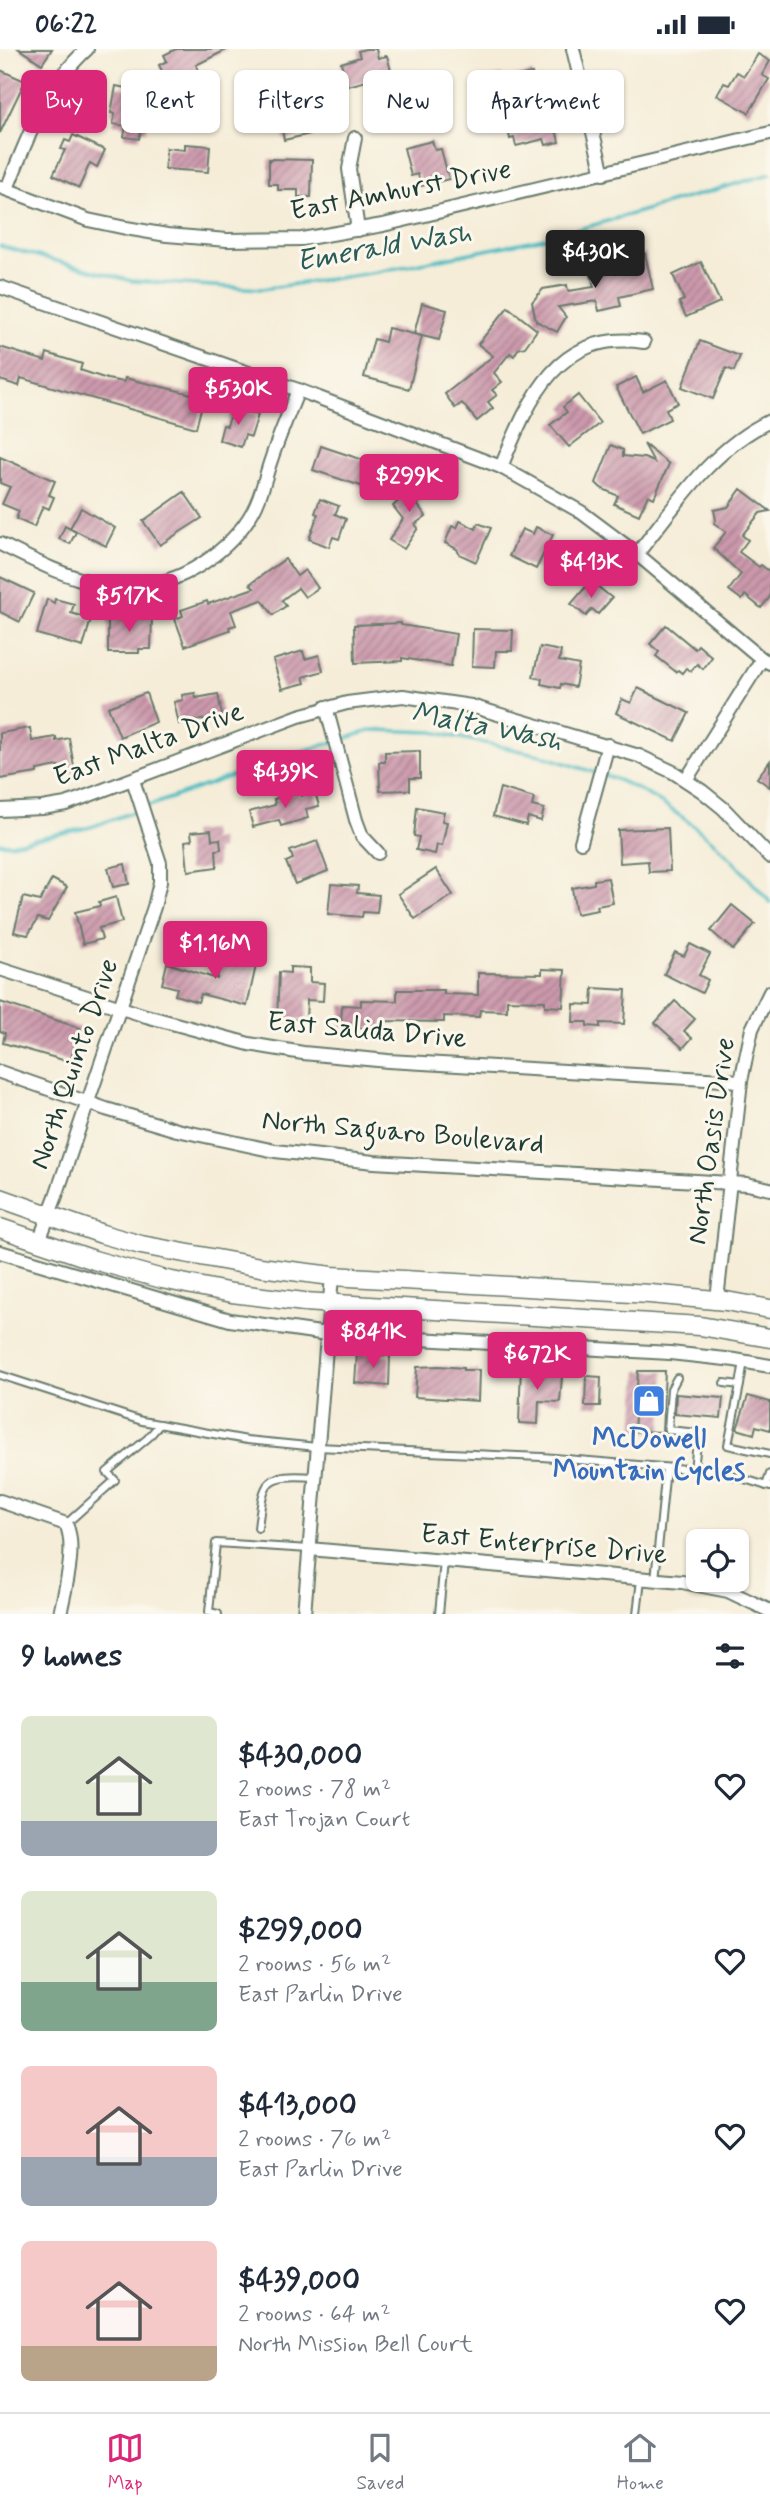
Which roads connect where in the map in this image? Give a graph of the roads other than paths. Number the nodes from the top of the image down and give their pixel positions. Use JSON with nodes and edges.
{"nodes":[{"id":1,"x":87,"y":49,"type":"edge"},
{"id":2,"x":573,"y":49,"type":"edge"},
{"id":3,"x":770,"y":133,"type":"edge"},
{"id":4,"x":355,"y":138,"type":"dead end"},
{"id":5,"x":603,"y":174,"type":"junction"},
{"id":6,"x":4,"y":188,"type":"edge"},
{"id":7,"x":358,"y":230,"type":"junction"},
{"id":8,"x":0,"y":287,"type":"edge"},
{"id":9,"x":644,"y":342,"type":"dead end"},
{"id":10,"x":298,"y":390,"type":"junction"},
{"id":11,"x":770,"y":421,"type":"edge"},
{"id":12,"x":500,"y":467,"type":"junction"},
{"id":13,"x":0,"y":544,"type":"edge"},
{"id":14,"x":637,"y":554,"type":"junction"},
{"id":15,"x":766,"y":661,"type":"edge"},
{"id":16,"x":326,"y":707,"type":"junction"},
{"id":17,"x":608,"y":745,"type":"junction"},
{"id":18,"x":133,"y":780,"type":"junction"},
{"id":19,"x":686,"y":781,"type":"junction"},
{"id":20,"x":0,"y":810,"type":"edge"},
{"id":21,"x":581,"y":842,"type":"dead end"},
{"id":22,"x":378,"y":853,"type":"dead end"},
{"id":23,"x":770,"y":857,"type":"edge"},
{"id":24,"x":0,"y":969,"type":"edge"},
{"id":25,"x":770,"y":992,"type":"edge"},
{"id":26,"x":119,"y":1009,"type":"junction"},
{"id":27,"x":0,"y":1072,"type":"edge"},
{"id":28,"x":741,"y":1081,"type":"junction"},
{"id":29,"x":89,"y":1103,"type":"junction"},
{"id":30,"x":730,"y":1183,"type":"junction"},
{"id":31,"x":770,"y":1189,"type":"edge"},
{"id":32,"x":0,"y":1198,"type":"edge"},
{"id":33,"x":49,"y":1215,"type":"junction"},
{"id":34,"x":0,"y":1229,"type":"edge"},
{"id":35,"x":39,"y":1241,"type":"junction"},
{"id":36,"x":0,"y":1252,"type":"edge"},
{"id":37,"x":332,"y":1276,"type":"junction"},
{"id":38,"x":717,"y":1300,"type":"junction"},
{"id":39,"x":330,"y":1304,"type":"junction"},
{"id":40,"x":770,"y":1309,"type":"edge"},
{"id":41,"x":327,"y":1334,"type":"junction"},
{"id":42,"x":770,"y":1338,"type":"edge"},
{"id":43,"x":744,"y":1361,"type":"junction"},
{"id":44,"x":770,"y":1366,"type":"edge"},
{"id":45,"x":0,"y":1375,"type":"edge"},
{"id":46,"x":677,"y":1378,"type":"dead end"},
{"id":47,"x":724,"y":1384,"type":"dead end"},
{"id":48,"x":740,"y":1385,"type":"junction"},
{"id":49,"x":160,"y":1425,"type":"junction"},
{"id":50,"x":317,"y":1447,"type":"junction"},
{"id":51,"x":770,"y":1454,"type":"edge"},
{"id":52,"x":666,"y":1468,"type":"junction"},
{"id":53,"x":694,"y":1470,"type":"junction"},
{"id":54,"x":770,"y":1474,"type":"edge"},
{"id":55,"x":314,"y":1477,"type":"junction"},
{"id":56,"x":768,"y":1486,"type":"edge"},
{"id":57,"x":0,"y":1501,"type":"edge"},
{"id":58,"x":66,"y":1524,"type":"junction"},
{"id":59,"x":258,"y":1528,"type":"dead end"},
{"id":60,"x":309,"y":1549,"type":"junction"},
{"id":61,"x":444,"y":1561,"type":"junction"},
{"id":62,"x":641,"y":1579,"type":"junction"},
{"id":63,"x":655,"y":1580,"type":"junction"},
{"id":64,"x":755,"y":1609,"type":"edge"},
{"id":65,"x":770,"y":1611,"type":"edge"},
{"id":66,"x":60,"y":1614,"type":"edge"},
{"id":67,"x":218,"y":1614,"type":"edge"},
{"id":68,"x":304,"y":1614,"type":"edge"},
{"id":69,"x":439,"y":1614,"type":"edge"},
{"id":70,"x":637,"y":1614,"type":"edge"}],
"edges":[{"from":1,"to":6,"type":"street"},
{"from":2,"to":5,"type":"street"},
{"from":3,"to":5,"type":"street","name":"East Amhurst Drive"},
{"from":4,"to":7,"type":"street"},
{"from":5,"to":7,"type":"street","name":"East Amhurst Drive"},
{"from":6,"to":7,"type":"street","name":"East Amhurst Drive"},
{"from":8,"to":10,"type":"street"},
{"from":9,"to":12,"type":"street"},
{"from":10,"to":12,"type":"street"},
{"from":10,"to":13,"type":"street"},
{"from":11,"to":14,"type":"street"},
{"from":12,"to":14,"type":"street"},
{"from":14,"to":15,"type":"street"},
{"from":15,"to":19,"type":"street"},
{"from":16,"to":17,"type":"street","name":"East Malta Drive"},
{"from":16,"to":18,"type":"street","name":"East Malta Drive"},
{"from":16,"to":22,"type":"street"},
{"from":17,"to":19,"type":"street","name":"East Malta Drive"},
{"from":17,"to":21,"type":"street"},
{"from":18,"to":20,"type":"street","name":"East Malta Drive"},
{"from":18,"to":26,"type":"street","name":"North Quinto Drive"},
{"from":19,"to":23,"type":"street","name":"East Malta Drive"},
{"from":24,"to":26,"type":"street","name":"East Salida Drive"},
{"from":25,"to":28,"type":"street","name":"North Oasis Drive"},
{"from":26,"to":28,"type":"street","name":"East Salida Drive"},
{"from":26,"to":29,"type":"street","name":"North Quinto Drive"},
{"from":27,"to":29,"type":"street","name":"North Saguaro Boulevard"},
{"from":28,"to":30,"type":"street","name":"North Oasis Drive"},
{"from":29,"to":30,"type":"street","name":"North Saguaro Boulevard"},
{"from":29,"to":33,"type":"street","name":"North Quinto Drive"},
{"from":30,"to":31,"type":"street","name":"North Saguaro Boulevard"},
{"from":30,"to":38,"type":"street","name":"North Oasis Drive"},
{"from":32,"to":33,"type":"main road"},
{"from":33,"to":35,"type":"street","name":"North Quinto Drive"},
{"from":33,"to":37,"type":"main road"},
{"from":34,"to":35,"type":"main road"},
{"from":35,"to":39,"type":"main road"},
{"from":36,"to":41,"type":"street"},
{"from":37,"to":38,"type":"main road"},
{"from":37,"to":39,"type":"street"},
{"from":38,"to":40,"type":"main road"},
{"from":39,"to":41,"type":"street"},
{"from":39,"to":42,"type":"main road"},
{"from":41,"to":43,"type":"street"},
{"from":41,"to":50,"type":"street"},
{"from":43,"to":44,"type":"street"},
{"from":43,"to":48,"type":"lane"},
{"from":45,"to":49,"type":"lane"},
{"from":46,"to":53,"type":"lane"},
{"from":47,"to":48,"type":"lane"},
{"from":48,"to":51,"type":"lane"},
{"from":49,"to":50,"type":"lane"},
{"from":49,"to":58,"type":"lane"},
{"from":50,"to":52,"type":"lane"},
{"from":50,"to":55,"type":"street"},
{"from":52,"to":53,"type":"lane"},
{"from":52,"to":63,"type":"lane"},
{"from":53,"to":56,"type":"lane"},
{"from":54,"to":56,"type":"lane"},
{"from":55,"to":59,"type":"lane"},
{"from":55,"to":60,"type":"street"},
{"from":57,"to":58,"type":"street"},
{"from":58,"to":66,"type":"street"},
{"from":60,"to":61,"type":"street","name":"East Enterprise Drive"},
{"from":60,"to":67,"type":"lane"},
{"from":60,"to":68,"type":"street"},
{"from":61,"to":62,"type":"street","name":"East Enterprise Drive"},
{"from":61,"to":69,"type":"lane"},
{"from":62,"to":63,"type":"street","name":"East Enterprise Drive"},
{"from":62,"to":70,"type":"lane"},
{"from":63,"to":64,"type":"street","name":"East Enterprise Drive"},
{"from":64,"to":65,"type":"street","name":"East Enterprise Drive"}]}
